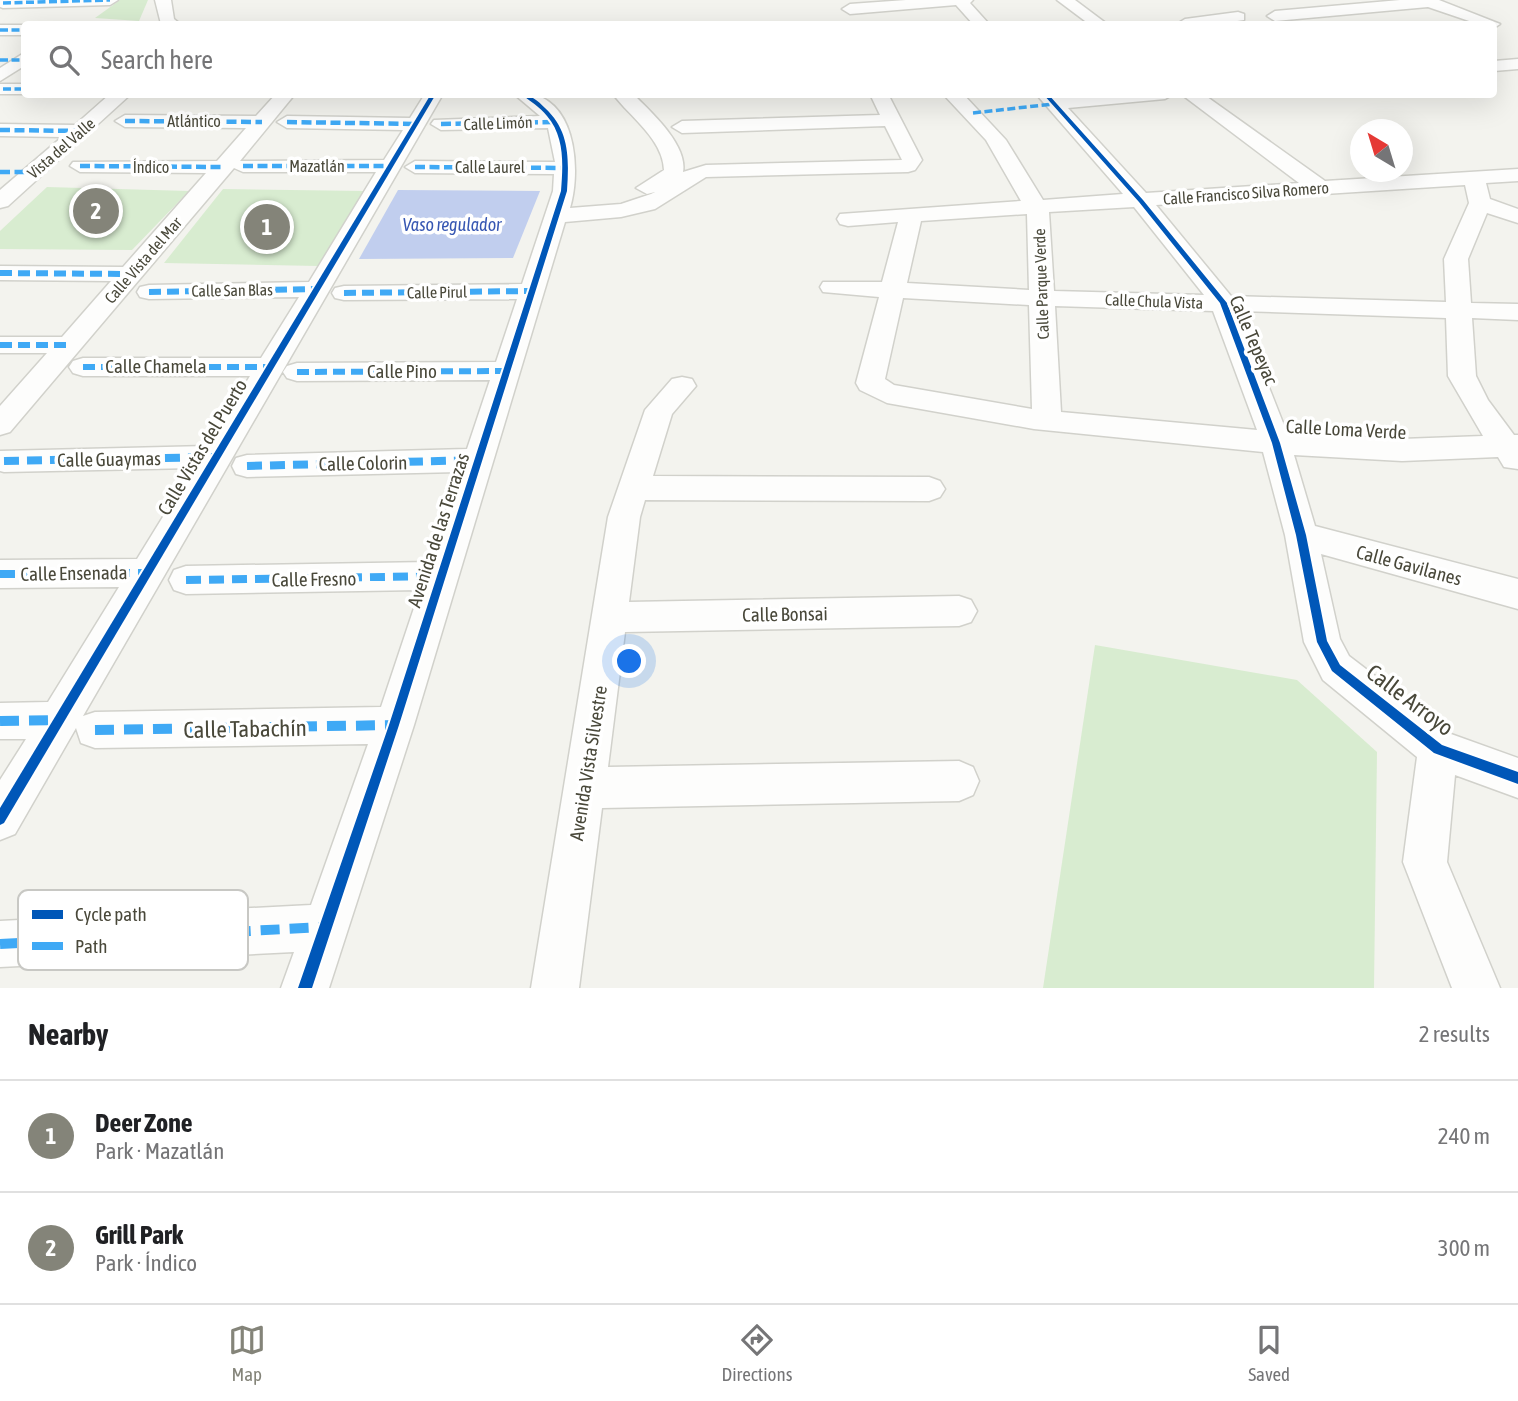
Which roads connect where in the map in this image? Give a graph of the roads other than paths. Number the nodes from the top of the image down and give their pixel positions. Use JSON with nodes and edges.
{"nodes":[{"id":1,"x":110,"y":0,"type":"edge"},
{"id":2,"x":163,"y":0,"type":"edge"},
{"id":3,"x":833,"y":0,"type":"edge"},
{"id":4,"x":1065,"y":0,"type":"edge"},
{"id":5,"x":963,"y":1,"type":"edge"},
{"id":6,"x":1218,"y":1,"type":"edge"},
{"id":7,"x":1427,"y":1,"type":"edge"},
{"id":8,"x":3,"y":3,"type":"dead end"},
{"id":9,"x":850,"y":9,"type":"junction"},
{"id":10,"x":1275,"y":16,"type":"dead end"},
{"id":11,"x":83,"y":18,"type":"dead end"},
{"id":12,"x":167,"y":21,"type":"edge"},
{"id":13,"x":871,"y":21,"type":"edge"},
{"id":14,"x":979,"y":21,"type":"edge"},
{"id":15,"x":1094,"y":21,"type":"edge"},
{"id":16,"x":1242,"y":21,"type":"edge"},
{"id":17,"x":1481,"y":21,"type":"edge"},
{"id":18,"x":0,"y":30,"type":"edge"},
{"id":19,"x":21,"y":30,"type":"edge"},
{"id":20,"x":21,"y":59,"type":"edge"},
{"id":21,"x":0,"y":60,"type":"edge"},
{"id":22,"x":21,"y":61,"type":"edge"},
{"id":23,"x":1518,"y":64,"type":"edge"},
{"id":24,"x":1497,"y":66,"type":"edge"},
{"id":25,"x":1,"y":82,"type":"edge"},
{"id":26,"x":21,"y":88,"type":"edge"},
{"id":27,"x":118,"y":98,"type":"edge"},
{"id":28,"x":283,"y":98,"type":"edge"},
{"id":29,"x":433,"y":98,"type":"edge"},
{"id":30,"x":527,"y":98,"type":"edge"},
{"id":31,"x":626,"y":98,"type":"edge"},
{"id":32,"x":881,"y":98,"type":"edge"},
{"id":33,"x":957,"y":98,"type":"edge"},
{"id":34,"x":1072,"y":98,"type":"edge"},
{"id":35,"x":1196,"y":98,"type":"edge"},
{"id":36,"x":1049,"y":99,"type":"edge"},
{"id":37,"x":892,"y":120,"type":"junction"},
{"id":38,"x":125,"y":121,"type":"dead end"},
{"id":39,"x":262,"y":122,"type":"junction"},
{"id":40,"x":287,"y":122,"type":"dead end"},
{"id":41,"x":554,"y":122,"type":"junction"},
{"id":42,"x":429,"y":124,"type":"junction"},
{"id":43,"x":682,"y":127,"type":"dead end"},
{"id":44,"x":0,"y":130,"type":"edge"},
{"id":45,"x":81,"y":131,"type":"junction"},
{"id":46,"x":79,"y":166,"type":"dead end"},
{"id":47,"x":403,"y":166,"type":"junction"},
{"id":48,"x":233,"y":167,"type":"junction"},
{"id":49,"x":566,"y":168,"type":"junction"},
{"id":50,"x":0,"y":172,"type":"edge"},
{"id":51,"x":33,"y":172,"type":"junction"},
{"id":52,"x":1518,"y":175,"type":"edge"},
{"id":53,"x":1473,"y":176,"type":"junction"},
{"id":54,"x":1320,"y":188,"type":"junction"},
{"id":55,"x":0,"y":201,"type":"edge"},
{"id":56,"x":1141,"y":201,"type":"junction"},
{"id":57,"x":1480,"y":203,"type":"junction"},
{"id":58,"x":1038,"y":208,"type":"junction"},
{"id":59,"x":557,"y":211,"type":"junction"},
{"id":60,"x":911,"y":215,"type":"junction"},
{"id":61,"x":1518,"y":216,"type":"edge"},
{"id":62,"x":848,"y":219,"type":"dead end"},
{"id":63,"x":0,"y":273,"type":"edge"},
{"id":64,"x":131,"y":274,"type":"junction"},
{"id":65,"x":832,"y":287,"type":"dead end"},
{"id":66,"x":891,"y":290,"type":"junction"},
{"id":67,"x":330,"y":291,"type":"junction"},
{"id":68,"x":531,"y":291,"type":"junction"},
{"id":69,"x":149,"y":292,"type":"dead end"},
{"id":70,"x":1041,"y":298,"type":"junction"},
{"id":71,"x":1223,"y":303,"type":"junction"},
{"id":72,"x":1457,"y":310,"type":"junction"},
{"id":73,"x":1518,"y":312,"type":"edge"},
{"id":74,"x":0,"y":345,"type":"edge"},
{"id":75,"x":76,"y":356,"type":"junction"},
{"id":76,"x":284,"y":369,"type":"junction"},
{"id":77,"x":507,"y":371,"type":"junction"},
{"id":78,"x":682,"y":386,"type":"dead end"},
{"id":79,"x":1047,"y":420,"type":"junction"},
{"id":80,"x":0,"y":425,"type":"edge"},
{"id":81,"x":1276,"y":443,"type":"junction"},
{"id":82,"x":1514,"y":452,"type":"edge"},
{"id":83,"x":214,"y":457,"type":"junction"},
{"id":84,"x":478,"y":460,"type":"junction"},
{"id":85,"x":4,"y":461,"type":"dead end"},
{"id":86,"x":247,"y":466,"type":"dead end"},
{"id":87,"x":632,"y":488,"type":"junction"},
{"id":88,"x":929,"y":489,"type":"dead end"},
{"id":89,"x":1301,"y":535,"type":"junction"},
{"id":90,"x":147,"y":573,"type":"junction"},
{"id":91,"x":0,"y":574,"type":"edge"},
{"id":92,"x":442,"y":576,"type":"junction"},
{"id":93,"x":186,"y":580,"type":"dead end"},
{"id":94,"x":1518,"y":594,"type":"edge"},
{"id":95,"x":959,"y":611,"type":"dead end"},
{"id":96,"x":610,"y":617,"type":"junction"},
{"id":97,"x":1326,"y":654,"type":"joint"},
{"id":98,"x":0,"y":721,"type":"edge"},
{"id":99,"x":78,"y":725,"type":"junction"},
{"id":100,"x":394,"y":725,"type":"junction"},
{"id":101,"x":1438,"y":749,"type":"junction"},
{"id":102,"x":1518,"y":778,"type":"edge"},
{"id":103,"x":959,"y":781,"type":"dead end"},
{"id":104,"x":584,"y":788,"type":"junction"},
{"id":105,"x":0,"y":819,"type":"edge"},
{"id":106,"x":326,"y":927,"type":"junction"},
{"id":107,"x":248,"y":931,"type":"edge"},
{"id":108,"x":18,"y":943,"type":"edge"},
{"id":109,"x":0,"y":944,"type":"edge"},
{"id":110,"x":305,"y":988,"type":"edge"},
{"id":111,"x":555,"y":988,"type":"edge"},
{"id":112,"x":1476,"y":988,"type":"edge"}],
"edges":[{"from":1,"to":8,"type":"street"},
{"from":1,"to":11,"type":"street"},
{"from":2,"to":12,"type":"street"},
{"from":3,"to":9,"type":"street"},
{"from":4,"to":15,"type":"street"},
{"from":5,"to":9,"type":"street"},
{"from":5,"to":14,"type":"street"},
{"from":6,"to":16,"type":"street"},
{"from":7,"to":10,"type":"street"},
{"from":7,"to":17,"type":"street"},
{"from":9,"to":13,"type":"street"},
{"from":18,"to":19,"type":"street"},
{"from":20,"to":21,"type":"street"},
{"from":22,"to":25,"type":"street"},
{"from":23,"to":24,"type":"street"},
{"from":25,"to":26,"type":"street"},
{"from":27,"to":45,"type":"street","name":"Vista del Valle"},
{"from":28,"to":39,"type":"street","name":"Calle Vista del Mar"},
{"from":29,"to":42,"type":"street","name":"Calle Vistas del Puerto"},
{"from":30,"to":41,"type":"street","name":"Avenida de las Terrazas"},
{"from":31,"to":59,"type":"street"},
{"from":32,"to":37,"type":"street"},
{"from":33,"to":58,"type":"street","name":"Calle Parque Verde"},
{"from":34,"to":36,"type":"street"},
{"from":35,"to":54,"type":"street"},
{"from":36,"to":56,"type":"street","name":"Calle Tepeyac"},
{"from":37,"to":43,"type":"street"},
{"from":37,"to":59,"type":"street"},
{"from":38,"to":39,"type":"street","name":"Atlántico"},
{"from":39,"to":48,"type":"street","name":"Calle Vista del Mar"},
{"from":40,"to":42,"type":"street","name":"Calle Limón"},
{"from":41,"to":42,"type":"street","name":"Calle Limón"},
{"from":41,"to":49,"type":"street","name":"Avenida de las Terrazas"},
{"from":42,"to":47,"type":"street","name":"Calle Vistas del Puerto"},
{"from":44,"to":45,"type":"street"},
{"from":45,"to":51,"type":"street","name":"Vista del Valle"},
{"from":46,"to":48,"type":"street","name":"Índico"},
{"from":47,"to":48,"type":"street","name":"Mazatlán"},
{"from":47,"to":49,"type":"street","name":"Calle Laurel"},
{"from":47,"to":67,"type":"street","name":"Calle Vistas del Puerto"},
{"from":48,"to":64,"type":"street","name":"Calle Vista del Mar"},
{"from":49,"to":59,"type":"street","name":"Avenida de las Terrazas"},
{"from":50,"to":51,"type":"street"},
{"from":51,"to":55,"type":"street","name":"Vista del Valle"},
{"from":52,"to":53,"type":"street","name":"Calle Francisco Silva Romero"},
{"from":53,"to":54,"type":"street","name":"Calle Francisco Silva Romero"},
{"from":53,"to":57,"type":"street"},
{"from":54,"to":56,"type":"street","name":"Calle Francisco Silva Romero"},
{"from":56,"to":58,"type":"street","name":"Calle Francisco Silva Romero"},
{"from":56,"to":71,"type":"street","name":"Calle Tepeyac"},
{"from":57,"to":61,"type":"street"},
{"from":57,"to":72,"type":"street"},
{"from":58,"to":60,"type":"street","name":"Calle Francisco Silva Romero"},
{"from":58,"to":70,"type":"street","name":"Calle Parque Verde"},
{"from":59,"to":68,"type":"street","name":"Avenida de las Terrazas"},
{"from":60,"to":62,"type":"street","name":"Calle Francisco Silva Romero"},
{"from":60,"to":66,"type":"street"},
{"from":63,"to":64,"type":"street"},
{"from":64,"to":75,"type":"street","name":"Calle Vista del Mar"},
{"from":65,"to":66,"type":"street","name":"Calle Chula Vista"},
{"from":66,"to":70,"type":"street","name":"Calle Chula Vista"},
{"from":66,"to":79,"type":"street","name":"Calle Loma Verde"},
{"from":67,"to":68,"type":"street","name":"Calle Pirul"},
{"from":67,"to":69,"type":"street","name":"Calle San Blas"},
{"from":67,"to":76,"type":"street","name":"Calle Vistas del Puerto"},
{"from":68,"to":77,"type":"street","name":"Avenida de las Terrazas"},
{"from":70,"to":71,"type":"street","name":"Calle Chula Vista"},
{"from":70,"to":79,"type":"street","name":"Calle Parque Verde"},
{"from":71,"to":72,"type":"street","name":"Calle Chula Vista"},
{"from":71,"to":81,"type":"street","name":"Calle Tepeyac"},
{"from":72,"to":73,"type":"street","name":"Calle Chula Vista"},
{"from":72,"to":82,"type":"street"},
{"from":74,"to":75,"type":"street","name":"Calle Chamela"},
{"from":75,"to":76,"type":"street","name":"Calle Chamela"},
{"from":75,"to":80,"type":"street","name":"Calle Vista del Mar"},
{"from":76,"to":77,"type":"street","name":"Calle Pino"},
{"from":76,"to":83,"type":"street","name":"Calle Vistas del Puerto"},
{"from":77,"to":84,"type":"street","name":"Avenida de las Terrazas"},
{"from":78,"to":87,"type":"street","name":"Avenida Vista Silvestre"},
{"from":79,"to":81,"type":"street","name":"Calle Loma Verde"},
{"from":81,"to":82,"type":"street","name":"Calle Loma Verde"},
{"from":81,"to":89,"type":"street","name":"Calle Tepeyac"},
{"from":83,"to":85,"type":"street","name":"Calle Guaymas"},
{"from":83,"to":90,"type":"street","name":"Calle Vistas del Puerto"},
{"from":84,"to":86,"type":"street","name":"Calle Colorin"},
{"from":84,"to":92,"type":"street","name":"Avenida de las Terrazas"},
{"from":87,"to":88,"type":"street"},
{"from":87,"to":96,"type":"street","name":"Avenida Vista Silvestre"},
{"from":89,"to":94,"type":"street","name":"Calle Gavilanes"},
{"from":89,"to":97,"type":"street","name":"Calle Tepeyac"},
{"from":90,"to":91,"type":"street","name":"Calle Ensenada"},
{"from":90,"to":99,"type":"street","name":"Calle Vistas del Puerto"},
{"from":92,"to":93,"type":"street","name":"Calle Fresno"},
{"from":92,"to":100,"type":"street","name":"Avenida de las Terrazas"},
{"from":95,"to":96,"type":"street","name":"Calle Bonsai"},
{"from":96,"to":104,"type":"street","name":"Avenida Vista Silvestre"},
{"from":97,"to":101,"type":"street","name":"Calle Arroyo"},
{"from":98,"to":99,"type":"street","name":"Calle Tabachín"},
{"from":99,"to":100,"type":"street","name":"Calle Tabachín"},
{"from":99,"to":105,"type":"street","name":"Calle Vistas del Puerto"},
{"from":100,"to":106,"type":"street","name":"Avenida de las Terrazas"},
{"from":101,"to":102,"type":"street","name":"Calle Arroyo"},
{"from":101,"to":112,"type":"street"},
{"from":103,"to":104,"type":"street"},
{"from":104,"to":111,"type":"street","name":"Avenida Vista Silvestre"},
{"from":106,"to":107,"type":"street"},
{"from":106,"to":110,"type":"street","name":"Avenida de las Terrazas"},
{"from":108,"to":109,"type":"street"}]}
